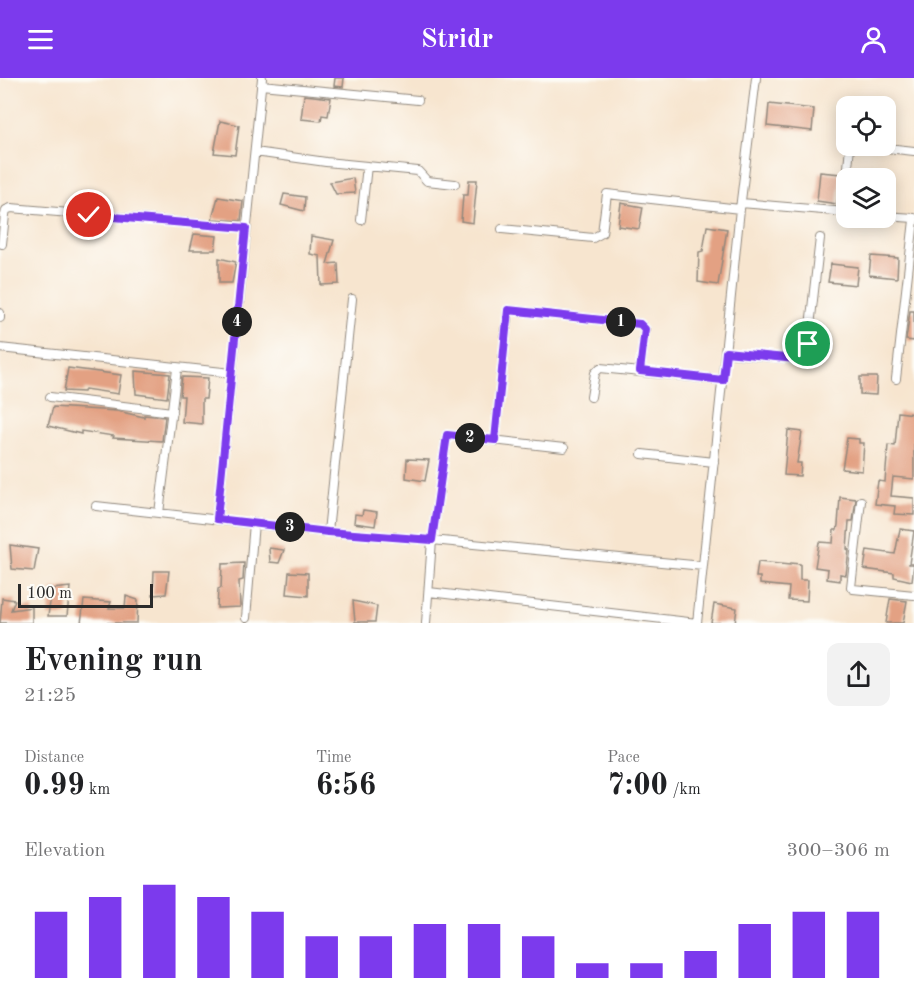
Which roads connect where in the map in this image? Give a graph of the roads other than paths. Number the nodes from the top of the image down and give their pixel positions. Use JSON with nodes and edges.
{"nodes":[{"id":1,"x":756,"y":78,"type":"edge"},
{"id":2,"x":261,"y":81,"type":"edge"},
{"id":3,"x":418,"y":100,"type":"dead end"},
{"id":4,"x":896,"y":149,"type":"edge"},
{"id":5,"x":914,"y":151,"type":"edge"},
{"id":6,"x":255,"y":152,"type":"junction"},
{"id":7,"x":367,"y":166,"type":"junction"},
{"id":8,"x":455,"y":184,"type":"dead end"},
{"id":9,"x":741,"y":206,"type":"junction"},
{"id":10,"x":836,"y":211,"type":"edge"},
{"id":11,"x":896,"y":217,"type":"edge"},
{"id":12,"x":914,"y":219,"type":"edge"},
{"id":13,"x":361,"y":220,"type":"dead end"},
{"id":14,"x":246,"y":228,"type":"junction"},
{"id":15,"x":502,"y":229,"type":"dead end"},
{"id":16,"x":820,"y":238,"type":"dead end"},
{"id":17,"x":2,"y":244,"type":"dead end"},
{"id":18,"x":351,"y":299,"type":"dead end"},
{"id":19,"x":0,"y":313,"type":"edge"},
{"id":20,"x":0,"y":318,"type":"edge"},
{"id":21,"x":0,"y":348,"type":"edge"},
{"id":22,"x":726,"y":352,"type":"junction"},
{"id":23,"x":177,"y":369,"type":"junction"},
{"id":24,"x":640,"y":371,"type":"junction"},
{"id":25,"x":232,"y":373,"type":"junction"},
{"id":26,"x":896,"y":379,"type":"dead end"},
{"id":27,"x":723,"y":380,"type":"junction"},
{"id":28,"x":50,"y":397,"type":"dead end"},
{"id":29,"x":591,"y":397,"type":"dead end"},
{"id":30,"x":172,"y":412,"type":"junction"},
{"id":31,"x":495,"y":440,"type":"junction"},
{"id":32,"x":564,"y":448,"type":"dead end"},
{"id":33,"x":642,"y":454,"type":"dead end"},
{"id":34,"x":714,"y":462,"type":"junction"},
{"id":35,"x":861,"y":501,"type":"dead end"},
{"id":36,"x":96,"y":506,"type":"dead end"},
{"id":37,"x":159,"y":513,"type":"junction"},
{"id":38,"x":217,"y":519,"type":"junction"},
{"id":39,"x":254,"y":523,"type":"junction"},
{"id":40,"x":328,"y":532,"type":"junction"},
{"id":41,"x":432,"y":540,"type":"junction"},
{"id":42,"x":703,"y":566,"type":"junction"},
{"id":43,"x":429,"y":592,"type":"junction"},
{"id":44,"x":914,"y":596,"type":"edge"},
{"id":45,"x":246,"y":618,"type":"dead end"},
{"id":46,"x":426,"y":623,"type":"edge"}],
"edges":[{"from":1,"to":9,"type":"street"},
{"from":2,"to":3,"type":"street"},
{"from":2,"to":6,"type":"street"},
{"from":4,"to":5,"type":"street"},
{"from":6,"to":7,"type":"street"},
{"from":6,"to":14,"type":"street"},
{"from":7,"to":8,"type":"street"},
{"from":7,"to":13,"type":"street"},
{"from":9,"to":10,"type":"street"},
{"from":9,"to":15,"type":"street"},
{"from":9,"to":22,"type":"street"},
{"from":11,"to":12,"type":"street"},
{"from":12,"to":26,"type":"street"},
{"from":14,"to":17,"type":"street"},
{"from":14,"to":25,"type":"street"},
{"from":16,"to":22,"type":"street"},
{"from":18,"to":40,"type":"street"},
{"from":19,"to":20,"type":"street"},
{"from":21,"to":23,"type":"street"},
{"from":22,"to":27,"type":"street"},
{"from":23,"to":25,"type":"street"},
{"from":23,"to":30,"type":"street"},
{"from":24,"to":27,"type":"street"},
{"from":24,"to":29,"type":"street"},
{"from":24,"to":31,"type":"street"},
{"from":25,"to":38,"type":"street"},
{"from":27,"to":34,"type":"street"},
{"from":28,"to":30,"type":"street"},
{"from":30,"to":37,"type":"street"},
{"from":31,"to":32,"type":"street"},
{"from":31,"to":41,"type":"street"},
{"from":33,"to":34,"type":"street"},
{"from":34,"to":42,"type":"street"},
{"from":35,"to":44,"type":"street"},
{"from":36,"to":37,"type":"street"},
{"from":37,"to":38,"type":"street"},
{"from":38,"to":39,"type":"street"},
{"from":39,"to":40,"type":"street"},
{"from":39,"to":45,"type":"street"},
{"from":40,"to":41,"type":"street"},
{"from":41,"to":42,"type":"street"},
{"from":41,"to":43,"type":"street"},
{"from":42,"to":43,"type":"street"},
{"from":43,"to":46,"type":"street"}]}
